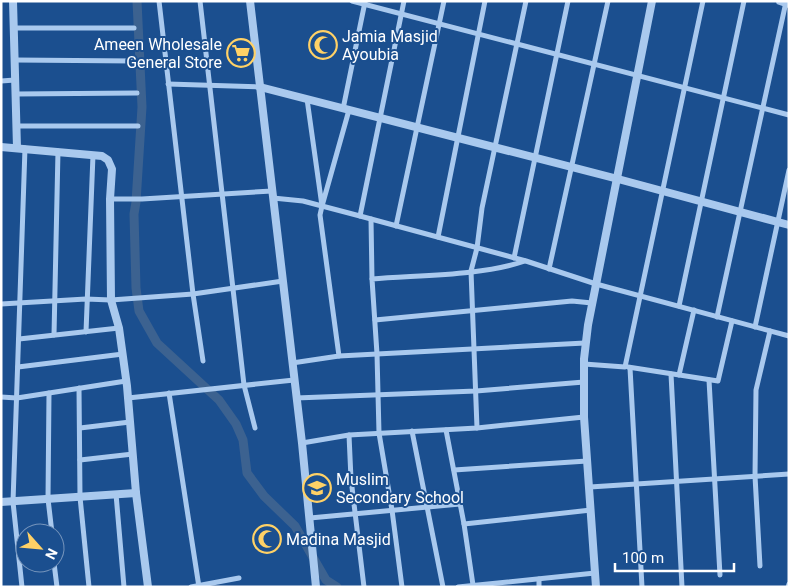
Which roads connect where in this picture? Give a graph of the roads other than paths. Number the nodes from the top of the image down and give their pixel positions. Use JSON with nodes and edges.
{"nodes":[{"id":1,"x":13,"y":1,"type":"edge"},
{"id":2,"x":159,"y":1,"type":"edge"},
{"id":3,"x":200,"y":1,"type":"edge"},
{"id":4,"x":250,"y":1,"type":"edge"},
{"id":5,"x":352,"y":1,"type":"edge"},
{"id":6,"x":404,"y":1,"type":"edge"},
{"id":7,"x":444,"y":1,"type":"edge"},
{"id":8,"x":485,"y":1,"type":"edge"},
{"id":9,"x":526,"y":1,"type":"edge"},
{"id":10,"x":568,"y":1,"type":"edge"},
{"id":11,"x":608,"y":1,"type":"edge"},
{"id":12,"x":652,"y":1,"type":"edge"},
{"id":13,"x":704,"y":1,"type":"edge"},
{"id":14,"x":744,"y":1,"type":"edge"},
{"id":15,"x":785,"y":2,"type":"edge"},
{"id":16,"x":364,"y":3,"type":"edge"},
{"id":17,"x":401,"y":14,"type":"junction"},
{"id":18,"x":439,"y":24,"type":"junction"},
{"id":19,"x":14,"y":28,"type":"junction"},
{"id":20,"x":134,"y":28,"type":"dead end"},
{"id":21,"x":478,"y":34,"type":"junction"},
{"id":22,"x":516,"y":44,"type":"junction"},
{"id":23,"x":557,"y":55,"type":"junction"},
{"id":24,"x":15,"y":60,"type":"junction"},
{"id":25,"x":135,"y":61,"type":"dead end"},
{"id":26,"x":594,"y":64,"type":"junction"},
{"id":27,"x":638,"y":76,"type":"junction"},
{"id":28,"x":15,"y":80,"type":"junction"},
{"id":29,"x":1,"y":81,"type":"edge"},
{"id":30,"x":168,"y":84,"type":"junction"},
{"id":31,"x":210,"y":85,"type":"junction"},
{"id":32,"x":260,"y":87,"type":"junction"},
{"id":33,"x":685,"y":88,"type":"junction"},
{"id":34,"x":137,"y":93,"type":"dead end"},
{"id":35,"x":16,"y":94,"type":"junction"},
{"id":36,"x":723,"y":98,"type":"junction"},
{"id":37,"x":307,"y":99,"type":"junction"},
{"id":38,"x":763,"y":108,"type":"junction"},
{"id":39,"x":346,"y":109,"type":"junction"},
{"id":40,"x":789,"y":115,"type":"edge"},
{"id":41,"x":380,"y":118,"type":"junction"},
{"id":42,"x":17,"y":126,"type":"junction"},
{"id":43,"x":138,"y":126,"type":"dead end"},
{"id":44,"x":417,"y":128,"type":"junction"},
{"id":45,"x":458,"y":138,"type":"junction"},
{"id":46,"x":1,"y":147,"type":"edge"},
{"id":47,"x":494,"y":147,"type":"junction"},
{"id":48,"x":21,"y":148,"type":"junction"},
{"id":49,"x":58,"y":151,"type":"junction"},
{"id":50,"x":93,"y":155,"type":"junction"},
{"id":51,"x":535,"y":158,"type":"junction"},
{"id":52,"x":572,"y":167,"type":"junction"},
{"id":53,"x":789,"y":170,"type":"edge"},
{"id":54,"x":618,"y":179,"type":"junction"},
{"id":55,"x":664,"y":192,"type":"junction"},
{"id":56,"x":222,"y":193,"type":"junction"},
{"id":57,"x":272,"y":194,"type":"junction"},
{"id":58,"x":181,"y":196,"type":"junction"},
{"id":59,"x":110,"y":199,"type":"junction"},
{"id":60,"x":701,"y":202,"type":"junction"},
{"id":61,"x":322,"y":206,"type":"junction"},
{"id":62,"x":740,"y":212,"type":"junction"},
{"id":63,"x":360,"y":216,"type":"junction"},
{"id":64,"x":371,"y":219,"type":"junction"},
{"id":65,"x":777,"y":222,"type":"junction"},
{"id":66,"x":789,"y":225,"type":"edge"},
{"id":67,"x":396,"y":226,"type":"junction"},
{"id":68,"x":438,"y":237,"type":"junction"},
{"id":69,"x":477,"y":248,"type":"junction"},
{"id":70,"x":514,"y":258,"type":"junction"},
{"id":71,"x":526,"y":261,"type":"junction"},
{"id":72,"x":549,"y":268,"type":"junction"},
{"id":73,"x":472,"y":271,"type":"junction"},
{"id":74,"x":372,"y":279,"type":"junction"},
{"id":75,"x":282,"y":281,"type":"junction"},
{"id":76,"x":596,"y":284,"type":"junction"},
{"id":77,"x":233,"y":289,"type":"junction"},
{"id":78,"x":193,"y":294,"type":"junction"},
{"id":79,"x":640,"y":295,"type":"junction"},
{"id":80,"x":86,"y":299,"type":"junction"},
{"id":81,"x":111,"y":300,"type":"junction"},
{"id":82,"x":55,"y":301,"type":"junction"},
{"id":83,"x":20,"y":303,"type":"junction"},
{"id":84,"x":1,"y":304,"type":"edge"},
{"id":85,"x":592,"y":304,"type":"junction"},
{"id":86,"x":679,"y":306,"type":"junction"},
{"id":87,"x":694,"y":310,"type":"junction"},
{"id":88,"x":473,"y":311,"type":"junction"},
{"id":89,"x":717,"y":316,"type":"junction"},
{"id":90,"x":375,"y":320,"type":"junction"},
{"id":91,"x":732,"y":321,"type":"junction"},
{"id":92,"x":754,"y":327,"type":"junction"},
{"id":93,"x":119,"y":328,"type":"junction"},
{"id":94,"x":770,"y":331,"type":"junction"},
{"id":95,"x":86,"y":332,"type":"junction"},
{"id":96,"x":54,"y":335,"type":"junction"},
{"id":97,"x":789,"y":336,"type":"edge"},
{"id":98,"x":18,"y":340,"type":"junction"},
{"id":99,"x":585,"y":343,"type":"junction"},
{"id":100,"x":474,"y":349,"type":"junction"},
{"id":101,"x":123,"y":354,"type":"junction"},
{"id":102,"x":377,"y":354,"type":"junction"},
{"id":103,"x":339,"y":356,"type":"junction"},
{"id":104,"x":203,"y":361,"type":"dead end"},
{"id":105,"x":292,"y":363,"type":"junction"},
{"id":106,"x":584,"y":364,"type":"junction"},
{"id":107,"x":18,"y":367,"type":"junction"},
{"id":108,"x":628,"y":367,"type":"junction"},
{"id":109,"x":671,"y":374,"type":"junction"},
{"id":110,"x":679,"y":375,"type":"junction"},
{"id":111,"x":294,"y":380,"type":"junction"},
{"id":112,"x":709,"y":380,"type":"junction"},
{"id":113,"x":126,"y":381,"type":"junction"},
{"id":114,"x":584,"y":382,"type":"junction"},
{"id":115,"x":244,"y":385,"type":"junction"},
{"id":116,"x":79,"y":388,"type":"junction"},
{"id":117,"x":476,"y":390,"type":"junction"},
{"id":118,"x":49,"y":393,"type":"junction"},
{"id":119,"x":169,"y":393,"type":"junction"},
{"id":120,"x":378,"y":396,"type":"junction"},
{"id":121,"x":1,"y":397,"type":"edge"},
{"id":122,"x":16,"y":398,"type":"junction"},
{"id":123,"x":128,"y":398,"type":"junction"},
{"id":124,"x":296,"y":398,"type":"junction"},
{"id":125,"x":584,"y":417,"type":"junction"},
{"id":126,"x":130,"y":422,"type":"junction"},
{"id":127,"x":80,"y":428,"type":"junction"},
{"id":128,"x":254,"y":428,"type":"dead end"},
{"id":129,"x":477,"y":428,"type":"junction"},
{"id":130,"x":446,"y":430,"type":"junction"},
{"id":131,"x":412,"y":431,"type":"junction"},
{"id":132,"x":379,"y":433,"type":"junction"},
{"id":133,"x":349,"y":435,"type":"junction"},
{"id":134,"x":302,"y":442,"type":"junction"},
{"id":135,"x":133,"y":454,"type":"junction"},
{"id":136,"x":80,"y":460,"type":"junction"},
{"id":137,"x":587,"y":461,"type":"junction"},
{"id":138,"x":454,"y":470,"type":"junction"},
{"id":139,"x":789,"y":474,"type":"edge"},
{"id":140,"x":755,"y":476,"type":"junction"},
{"id":141,"x":716,"y":478,"type":"junction"},
{"id":142,"x":677,"y":481,"type":"junction"},
{"id":143,"x":636,"y":484,"type":"junction"},
{"id":144,"x":590,"y":487,"type":"junction"},
{"id":145,"x":136,"y":493,"type":"junction"},
{"id":146,"x":116,"y":494,"type":"junction"},
{"id":147,"x":80,"y":497,"type":"junction"},
{"id":148,"x":48,"y":499,"type":"junction"},
{"id":149,"x":1,"y":502,"type":"edge"},
{"id":150,"x":13,"y":502,"type":"junction"},
{"id":151,"x":460,"y":504,"type":"junction"},
{"id":152,"x":428,"y":507,"type":"junction"},
{"id":153,"x":392,"y":510,"type":"junction"},
{"id":154,"x":591,"y":510,"type":"junction"},
{"id":155,"x":356,"y":514,"type":"junction"},
{"id":156,"x":310,"y":518,"type":"junction"},
{"id":157,"x":51,"y":523,"type":"edge"},
{"id":158,"x":464,"y":524,"type":"junction"},
{"id":159,"x":760,"y":566,"type":"dead end"},
{"id":160,"x":55,"y":573,"type":"edge"},
{"id":161,"x":595,"y":573,"type":"junction"},
{"id":162,"x":720,"y":575,"type":"dead end"},
{"id":163,"x":239,"y":578,"type":"dead end"},
{"id":164,"x":539,"y":579,"type":"junction"},
{"id":165,"x":504,"y":584,"type":"edge"},
{"id":166,"x":316,"y":585,"type":"edge"},
{"id":167,"x":473,"y":585,"type":"junction"},
{"id":168,"x":488,"y":585,"type":"edge"},
{"id":169,"x":199,"y":586,"type":"edge"},
{"id":170,"x":22,"y":587,"type":"edge"},
{"id":171,"x":57,"y":587,"type":"edge"},
{"id":172,"x":90,"y":587,"type":"edge"},
{"id":173,"x":124,"y":587,"type":"edge"},
{"id":174,"x":148,"y":587,"type":"edge"},
{"id":175,"x":191,"y":587,"type":"edge"},
{"id":176,"x":364,"y":587,"type":"edge"},
{"id":177,"x":402,"y":587,"type":"edge"},
{"id":178,"x":443,"y":587,"type":"edge"},
{"id":179,"x":458,"y":587,"type":"edge"},
{"id":180,"x":539,"y":587,"type":"edge"},
{"id":181,"x":596,"y":587,"type":"edge"},
{"id":182,"x":642,"y":587,"type":"edge"},
{"id":183,"x":682,"y":587,"type":"edge"}],
"edges":[{"from":1,"to":19,"type":"street"},
{"from":2,"to":30,"type":"street"},
{"from":3,"to":31,"type":"street"},
{"from":4,"to":32,"type":"street"},
{"from":5,"to":16,"type":"street"},
{"from":6,"to":17,"type":"street"},
{"from":7,"to":18,"type":"street"},
{"from":8,"to":21,"type":"street"},
{"from":9,"to":22,"type":"street"},
{"from":10,"to":23,"type":"street"},
{"from":11,"to":26,"type":"street"},
{"from":12,"to":27,"type":"street"},
{"from":13,"to":33,"type":"street"},
{"from":14,"to":36,"type":"street"},
{"from":15,"to":38,"type":"street"},
{"from":16,"to":17,"type":"street"},
{"from":16,"to":39,"type":"street"},
{"from":17,"to":18,"type":"street"},
{"from":17,"to":41,"type":"street"},
{"from":18,"to":21,"type":"street"},
{"from":18,"to":44,"type":"street"},
{"from":19,"to":20,"type":"street"},
{"from":19,"to":24,"type":"street"},
{"from":21,"to":22,"type":"street"},
{"from":21,"to":45,"type":"street"},
{"from":22,"to":23,"type":"street"},
{"from":22,"to":47,"type":"street"},
{"from":23,"to":26,"type":"street"},
{"from":23,"to":51,"type":"street"},
{"from":24,"to":25,"type":"street"},
{"from":24,"to":28,"type":"street"},
{"from":26,"to":27,"type":"street"},
{"from":26,"to":52,"type":"street"},
{"from":27,"to":33,"type":"street"},
{"from":27,"to":54,"type":"street"},
{"from":28,"to":29,"type":"street"},
{"from":28,"to":35,"type":"street"},
{"from":30,"to":31,"type":"street"},
{"from":30,"to":58,"type":"street"},
{"from":31,"to":32,"type":"street"},
{"from":31,"to":56,"type":"street"},
{"from":32,"to":37,"type":"street"},
{"from":32,"to":57,"type":"street"},
{"from":33,"to":36,"type":"street"},
{"from":33,"to":55,"type":"street"},
{"from":34,"to":35,"type":"street"},
{"from":35,"to":42,"type":"street"},
{"from":36,"to":38,"type":"street"},
{"from":36,"to":60,"type":"street"},
{"from":37,"to":39,"type":"street"},
{"from":37,"to":61,"type":"street"},
{"from":38,"to":40,"type":"street"},
{"from":38,"to":62,"type":"street"},
{"from":39,"to":41,"type":"street"},
{"from":39,"to":61,"type":"street"},
{"from":41,"to":44,"type":"street"},
{"from":41,"to":63,"type":"street"},
{"from":42,"to":43,"type":"street"},
{"from":42,"to":48,"type":"street"},
{"from":44,"to":45,"type":"street"},
{"from":44,"to":67,"type":"street"},
{"from":45,"to":47,"type":"street"},
{"from":45,"to":68,"type":"street"},
{"from":46,"to":48,"type":"street"},
{"from":47,"to":51,"type":"street"},
{"from":47,"to":69,"type":"street"},
{"from":48,"to":49,"type":"street"},
{"from":48,"to":83,"type":"street"},
{"from":49,"to":50,"type":"street"},
{"from":49,"to":82,"type":"street"},
{"from":50,"to":59,"type":"street"},
{"from":50,"to":80,"type":"street"},
{"from":51,"to":52,"type":"street"},
{"from":51,"to":70,"type":"street"},
{"from":52,"to":54,"type":"street"},
{"from":52,"to":72,"type":"street"},
{"from":53,"to":65,"type":"street"},
{"from":54,"to":55,"type":"street"},
{"from":54,"to":76,"type":"street"},
{"from":55,"to":60,"type":"street"},
{"from":55,"to":79,"type":"street"},
{"from":56,"to":57,"type":"street"},
{"from":56,"to":58,"type":"street"},
{"from":56,"to":77,"type":"street"},
{"from":57,"to":61,"type":"street"},
{"from":57,"to":75,"type":"street"},
{"from":58,"to":59,"type":"street"},
{"from":58,"to":78,"type":"street"},
{"from":59,"to":81,"type":"street"},
{"from":60,"to":62,"type":"street"},
{"from":60,"to":86,"type":"street"},
{"from":61,"to":63,"type":"street"},
{"from":61,"to":103,"type":"street"},
{"from":62,"to":65,"type":"street"},
{"from":62,"to":89,"type":"street"},
{"from":63,"to":64,"type":"street"},
{"from":64,"to":67,"type":"street"},
{"from":64,"to":74,"type":"street"},
{"from":65,"to":66,"type":"street"},
{"from":65,"to":92,"type":"street"},
{"from":67,"to":68,"type":"street"},
{"from":68,"to":69,"type":"street"},
{"from":69,"to":70,"type":"street"},
{"from":69,"to":73,"type":"street"},
{"from":70,"to":71,"type":"street"},
{"from":71,"to":72,"type":"street"},
{"from":71,"to":73,"type":"street"},
{"from":72,"to":76,"type":"street"},
{"from":73,"to":74,"type":"street"},
{"from":73,"to":88,"type":"street"},
{"from":74,"to":90,"type":"street"},
{"from":75,"to":77,"type":"street"},
{"from":75,"to":105,"type":"street"},
{"from":76,"to":79,"type":"street"},
{"from":76,"to":85,"type":"street"},
{"from":77,"to":78,"type":"street"},
{"from":77,"to":115,"type":"street"},
{"from":78,"to":81,"type":"street"},
{"from":78,"to":104,"type":"street"},
{"from":79,"to":86,"type":"street"},
{"from":79,"to":108,"type":"street"},
{"from":80,"to":81,"type":"street"},
{"from":80,"to":82,"type":"street"},
{"from":80,"to":95,"type":"street"},
{"from":81,"to":93,"type":"street"},
{"from":82,"to":83,"type":"street"},
{"from":82,"to":96,"type":"street"},
{"from":83,"to":84,"type":"street"},
{"from":83,"to":98,"type":"street"},
{"from":85,"to":88,"type":"street"},
{"from":85,"to":99,"type":"street"},
{"from":86,"to":87,"type":"street"},
{"from":87,"to":89,"type":"street"},
{"from":87,"to":110,"type":"street"},
{"from":88,"to":90,"type":"street"},
{"from":88,"to":100,"type":"street"},
{"from":89,"to":91,"type":"street"},
{"from":90,"to":102,"type":"street"},
{"from":91,"to":92,"type":"street"},
{"from":91,"to":112,"type":"street"},
{"from":92,"to":94,"type":"street"},
{"from":93,"to":95,"type":"street"},
{"from":93,"to":101,"type":"street"},
{"from":94,"to":97,"type":"street"},
{"from":94,"to":140,"type":"street"},
{"from":95,"to":96,"type":"street"},
{"from":96,"to":98,"type":"street"},
{"from":98,"to":107,"type":"street"},
{"from":99,"to":100,"type":"street"},
{"from":99,"to":106,"type":"street"},
{"from":100,"to":102,"type":"street"},
{"from":100,"to":117,"type":"street"},
{"from":101,"to":107,"type":"street"},
{"from":101,"to":113,"type":"street"},
{"from":102,"to":103,"type":"street"},
{"from":102,"to":120,"type":"street"},
{"from":103,"to":105,"type":"street"},
{"from":105,"to":111,"type":"street"},
{"from":106,"to":108,"type":"street"},
{"from":106,"to":114,"type":"street"},
{"from":107,"to":122,"type":"street"},
{"from":108,"to":109,"type":"street"},
{"from":108,"to":143,"type":"street"},
{"from":109,"to":110,"type":"street"},
{"from":109,"to":142,"type":"street"},
{"from":110,"to":112,"type":"street"},
{"from":111,"to":115,"type":"street"},
{"from":111,"to":124,"type":"street"},
{"from":112,"to":141,"type":"street"},
{"from":113,"to":116,"type":"street"},
{"from":113,"to":123,"type":"street"},
{"from":114,"to":117,"type":"street"},
{"from":114,"to":125,"type":"street"},
{"from":115,"to":119,"type":"street"},
{"from":115,"to":128,"type":"street"},
{"from":116,"to":118,"type":"street"},
{"from":116,"to":127,"type":"street"},
{"from":117,"to":120,"type":"street"},
{"from":117,"to":129,"type":"street"},
{"from":118,"to":122,"type":"street"},
{"from":118,"to":148,"type":"street"},
{"from":119,"to":123,"type":"street"},
{"from":119,"to":169,"type":"street"},
{"from":120,"to":124,"type":"street"},
{"from":120,"to":132,"type":"street"},
{"from":121,"to":122,"type":"street"},
{"from":122,"to":150,"type":"street"},
{"from":123,"to":126,"type":"street"},
{"from":124,"to":134,"type":"street"},
{"from":125,"to":129,"type":"street"},
{"from":125,"to":137,"type":"street"},
{"from":126,"to":127,"type":"street"},
{"from":126,"to":135,"type":"street"},
{"from":127,"to":136,"type":"street"},
{"from":129,"to":130,"type":"street"},
{"from":130,"to":131,"type":"street"},
{"from":130,"to":138,"type":"street"},
{"from":131,"to":132,"type":"street"},
{"from":131,"to":152,"type":"street"},
{"from":132,"to":133,"type":"street"},
{"from":132,"to":153,"type":"street"},
{"from":133,"to":134,"type":"street"},
{"from":133,"to":155,"type":"street"},
{"from":134,"to":156,"type":"street"},
{"from":135,"to":136,"type":"street"},
{"from":135,"to":145,"type":"street"},
{"from":136,"to":147,"type":"street"},
{"from":137,"to":138,"type":"street"},
{"from":137,"to":144,"type":"street"},
{"from":138,"to":151,"type":"street"},
{"from":139,"to":140,"type":"street"},
{"from":140,"to":141,"type":"street"},
{"from":140,"to":159,"type":"street"},
{"from":141,"to":142,"type":"street"},
{"from":141,"to":162,"type":"street"},
{"from":142,"to":143,"type":"street"},
{"from":142,"to":183,"type":"street"},
{"from":143,"to":144,"type":"street"},
{"from":143,"to":182,"type":"street"},
{"from":144,"to":154,"type":"street"},
{"from":145,"to":146,"type":"street"},
{"from":145,"to":174,"type":"street"},
{"from":146,"to":147,"type":"street"},
{"from":146,"to":173,"type":"street"},
{"from":147,"to":148,"type":"street"},
{"from":147,"to":172,"type":"street"},
{"from":148,"to":150,"type":"street"},
{"from":148,"to":157,"type":"street"},
{"from":149,"to":150,"type":"street"},
{"from":150,"to":170,"type":"street"},
{"from":151,"to":152,"type":"street"},
{"from":151,"to":158,"type":"street"},
{"from":152,"to":153,"type":"street"},
{"from":152,"to":178,"type":"street"},
{"from":153,"to":155,"type":"street"},
{"from":153,"to":177,"type":"street"},
{"from":154,"to":158,"type":"street"},
{"from":154,"to":161,"type":"street"},
{"from":155,"to":156,"type":"street"},
{"from":155,"to":176,"type":"street"},
{"from":156,"to":166,"type":"street"},
{"from":158,"to":167,"type":"street"},
{"from":160,"to":171,"type":"street"},
{"from":161,"to":164,"type":"street"},
{"from":161,"to":181,"type":"street"},
{"from":163,"to":169,"type":"street"},
{"from":164,"to":165,"type":"street"},
{"from":164,"to":180,"type":"street"},
{"from":165,"to":168,"type":"street"},
{"from":167,"to":168,"type":"street"},
{"from":167,"to":179,"type":"street"},
{"from":169,"to":175,"type":"street"}]}
